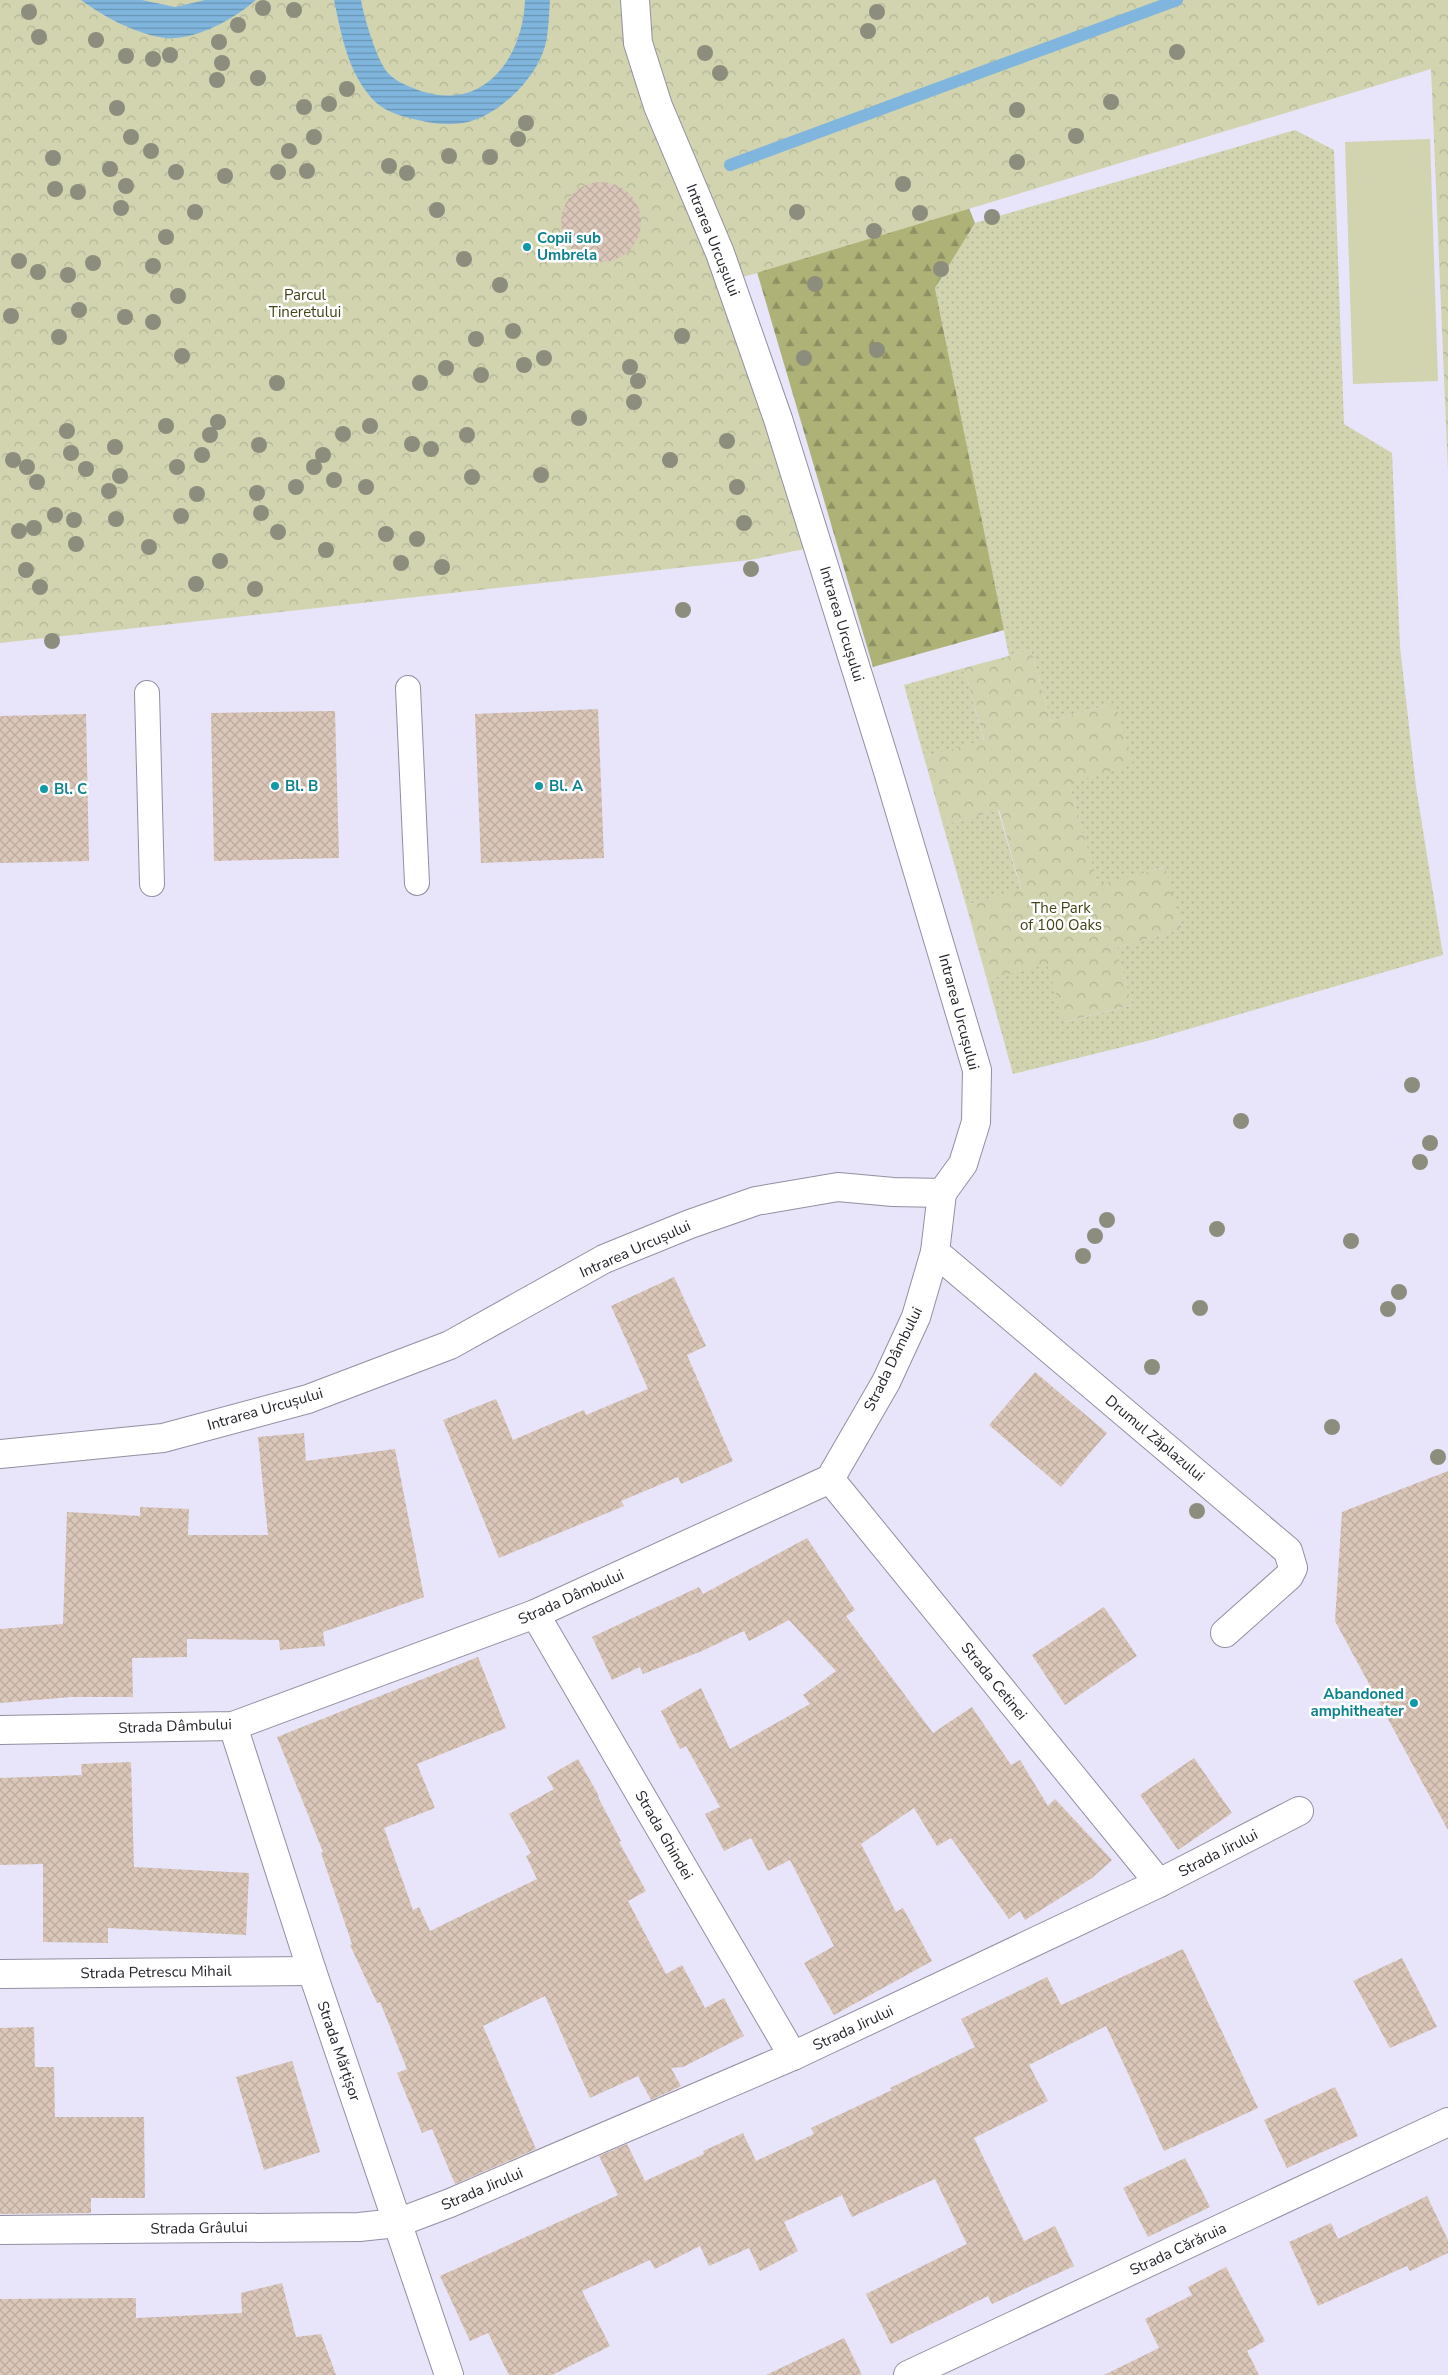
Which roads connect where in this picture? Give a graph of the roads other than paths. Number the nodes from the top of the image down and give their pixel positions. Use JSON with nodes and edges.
{"nodes":[{"id":1,"x":635,"y":0,"type":"edge"},
{"id":2,"x":408,"y":688,"type":"dead end"},
{"id":3,"x":147,"y":693,"type":"dead end"},
{"id":4,"x":417,"y":883,"type":"dead end"},
{"id":5,"x":152,"y":884,"type":"dead end"},
{"id":6,"x":942,"y":1193,"type":"junction"},
{"id":7,"x":935,"y":1252,"type":"junction"},
{"id":8,"x":0,"y":1454,"type":"edge"},
{"id":9,"x":830,"y":1479,"type":"junction"},
{"id":10,"x":535,"y":1614,"type":"junction"},
{"id":11,"x":1225,"y":1634,"type":"dead end"},
{"id":12,"x":233,"y":1726,"type":"junction"},
{"id":13,"x":0,"y":1730,"type":"edge"},
{"id":14,"x":1299,"y":1811,"type":"dead end"},
{"id":15,"x":1159,"y":1883,"type":"junction"},
{"id":16,"x":312,"y":1971,"type":"junction"},
{"id":17,"x":0,"y":1974,"type":"edge"},
{"id":18,"x":793,"y":2056,"type":"junction"},
{"id":19,"x":1448,"y":2122,"type":"edge"},
{"id":20,"x":397,"y":2223,"type":"junction"},
{"id":21,"x":0,"y":2230,"type":"edge"},
{"id":22,"x":449,"y":2375,"type":"edge"},
{"id":23,"x":908,"y":2375,"type":"edge"}],
"edges":[{"from":1,"to":6,"type":"street","name":"Intrarea Urcușului"},
{"from":2,"to":4,"type":"lane"},
{"from":3,"to":5,"type":"lane"},
{"from":6,"to":7,"type":"street","name":"Strada Dâmbului"},
{"from":6,"to":8,"type":"street","name":"Intrarea Urcușului"},
{"from":7,"to":9,"type":"street","name":"Strada Dâmbului"},
{"from":7,"to":11,"type":"street","name":"Drumul Zăplazului"},
{"from":9,"to":10,"type":"street","name":"Strada Dâmbului"},
{"from":9,"to":15,"type":"street","name":"Strada Cetinei"},
{"from":10,"to":12,"type":"street","name":"Strada Dâmbului"},
{"from":10,"to":18,"type":"street","name":"Strada Ghindei"},
{"from":12,"to":13,"type":"street","name":"Strada Dâmbului"},
{"from":12,"to":16,"type":"street","name":"Strada Mărțișor"},
{"from":14,"to":15,"type":"street","name":"Strada Jirului"},
{"from":15,"to":18,"type":"street","name":"Strada Jirului"},
{"from":16,"to":17,"type":"street","name":"Strada Petrescu Mihail"},
{"from":16,"to":20,"type":"street","name":"Strada Mărțișor"},
{"from":18,"to":20,"type":"street","name":"Strada Jirului"},
{"from":19,"to":23,"type":"street","name":"Strada Cărăruia"},
{"from":20,"to":21,"type":"street","name":"Strada Grâului"},
{"from":20,"to":22,"type":"street","name":"Strada Mărțișor"}]}
